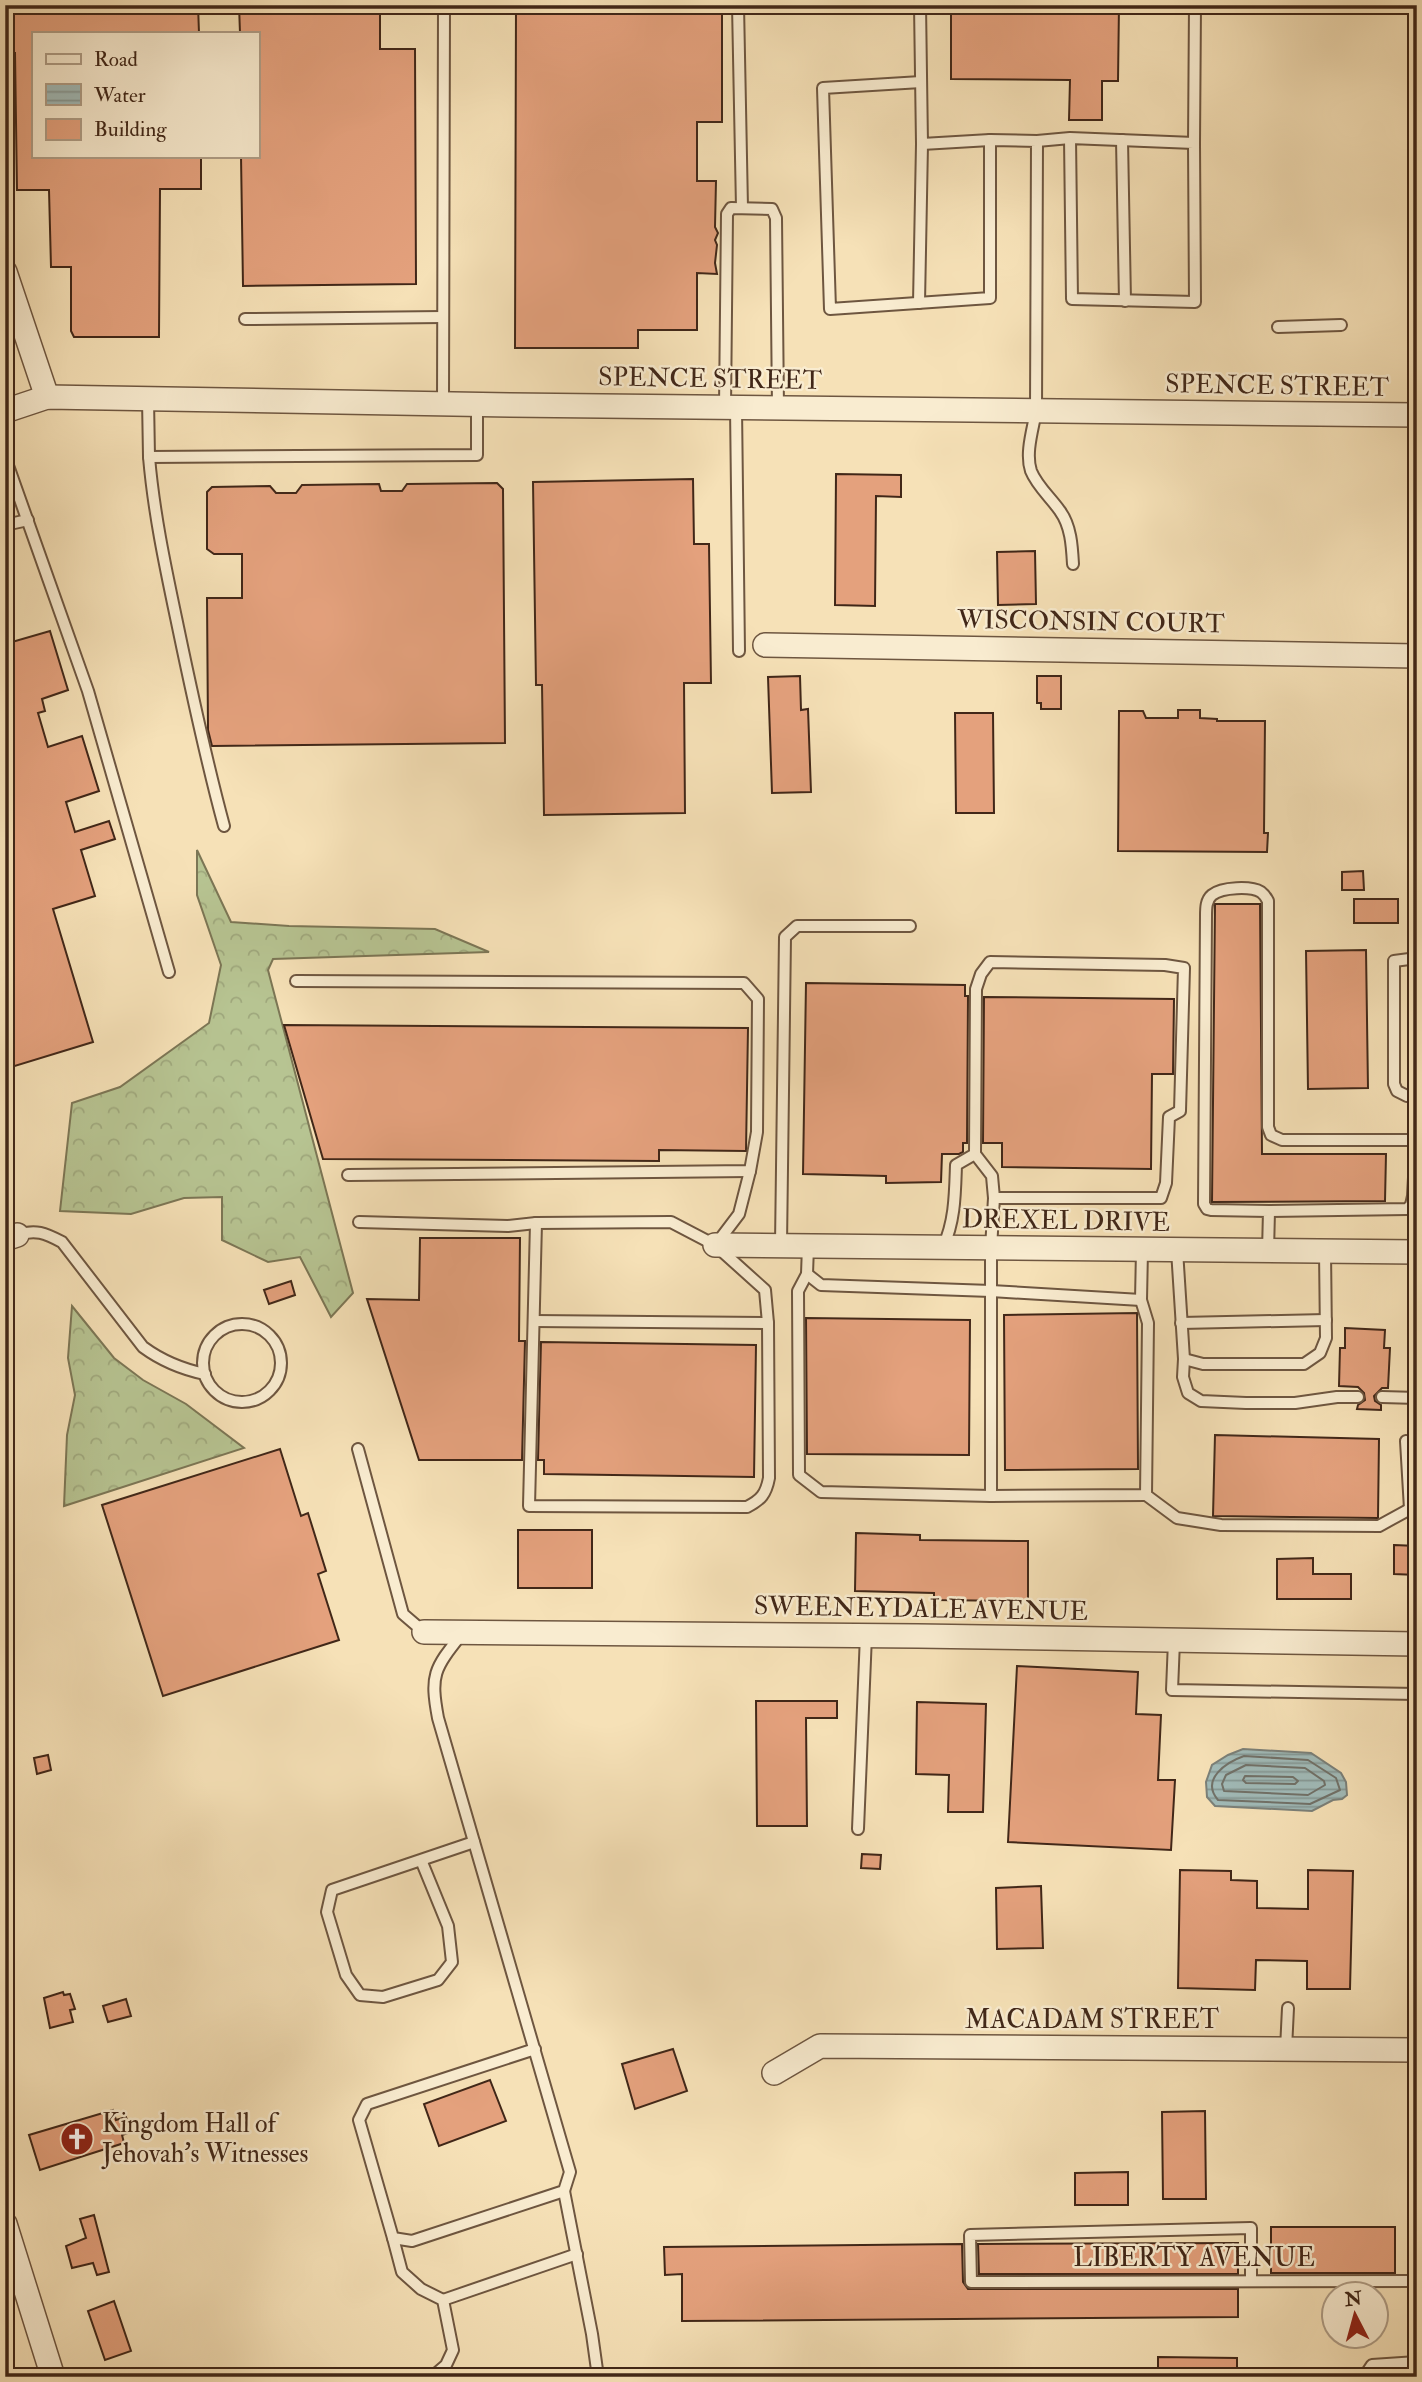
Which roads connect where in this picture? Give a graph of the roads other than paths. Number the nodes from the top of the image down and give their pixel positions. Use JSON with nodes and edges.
{"nodes":[{"id":1,"x":444,"y":5,"type":"edge"},
{"id":2,"x":738,"y":5,"type":"edge"},
{"id":3,"x":920,"y":5,"type":"edge"},
{"id":4,"x":1195,"y":5,"type":"edge"},
{"id":5,"x":921,"y":82,"type":"junction"},
{"id":6,"x":1070,"y":138,"type":"junction"},
{"id":7,"x":990,"y":140,"type":"junction"},
{"id":8,"x":1122,"y":140,"type":"junction"},
{"id":9,"x":1037,"y":141,"type":"junction"},
{"id":10,"x":1194,"y":143,"type":"junction"},
{"id":11,"x":922,"y":144,"type":"junction"},
{"id":12,"x":742,"y":208,"type":"junction"},
{"id":13,"x":5,"y":272,"type":"edge"},
{"id":14,"x":1125,"y":301,"type":"junction"},
{"id":15,"x":919,"y":303,"type":"junction"},
{"id":16,"x":443,"y":317,"type":"junction"},
{"id":17,"x":245,"y":319,"type":"dead end"},
{"id":18,"x":1342,"y":325,"type":"dead end"},
{"id":19,"x":1278,"y":327,"type":"dead end"},
{"id":20,"x":47,"y":397,"type":"junction"},
{"id":21,"x":148,"y":399,"type":"junction"},
{"id":22,"x":443,"y":404,"type":"junction"},
{"id":23,"x":477,"y":405,"type":"junction"},
{"id":24,"x":730,"y":408,"type":"junction"},
{"id":25,"x":778,"y":408,"type":"junction"},
{"id":26,"x":5,"y":411,"type":"edge"},
{"id":27,"x":1036,"y":411,"type":"junction"},
{"id":28,"x":1417,"y":415,"type":"edge"},
{"id":29,"x":5,"y":457,"type":"edge"},
{"id":30,"x":149,"y":457,"type":"junction"},
{"id":31,"x":8,"y":472,"type":"edge"},
{"id":32,"x":28,"y":520,"type":"junction"},
{"id":33,"x":5,"y":525,"type":"edge"},
{"id":34,"x":1073,"y":564,"type":"dead end"},
{"id":35,"x":765,"y":645,"type":"dead end"},
{"id":36,"x":739,"y":651,"type":"dead end"},
{"id":37,"x":1417,"y":656,"type":"edge"},
{"id":38,"x":224,"y":826,"type":"dead end"},
{"id":39,"x":910,"y":926,"type":"dead end"},
{"id":40,"x":1417,"y":958,"type":"edge"},
{"id":41,"x":169,"y":972,"type":"dead end"},
{"id":42,"x":296,"y":981,"type":"dead end"},
{"id":43,"x":1417,"y":1096,"type":"edge"},
{"id":44,"x":1416,"y":1140,"type":"edge"},
{"id":45,"x":975,"y":1154,"type":"junction"},
{"id":46,"x":750,"y":1171,"type":"junction"},
{"id":47,"x":348,"y":1175,"type":"dead end"},
{"id":48,"x":994,"y":1198,"type":"junction"},
{"id":49,"x":1269,"y":1211,"type":"junction"},
{"id":50,"x":359,"y":1222,"type":"dead end"},
{"id":51,"x":537,"y":1223,"type":"junction"},
{"id":52,"x":11,"y":1237,"type":"edge"},
{"id":53,"x":715,"y":1245,"type":"junction"},
{"id":54,"x":781,"y":1245,"type":"junction"},
{"id":55,"x":808,"y":1246,"type":"junction"},
{"id":56,"x":943,"y":1247,"type":"junction"},
{"id":57,"x":991,"y":1248,"type":"junction"},
{"id":58,"x":1142,"y":1250,"type":"junction"},
{"id":59,"x":1177,"y":1250,"type":"junction"},
{"id":60,"x":1268,"y":1251,"type":"junction"},
{"id":61,"x":1325,"y":1251,"type":"junction"},
{"id":62,"x":1417,"y":1252,"type":"edge"},
{"id":63,"x":807,"y":1274,"type":"junction"},
{"id":64,"x":991,"y":1291,"type":"junction"},
{"id":65,"x":1141,"y":1300,"type":"junction"},
{"id":66,"x":1326,"y":1320,"type":"junction"},
{"id":67,"x":534,"y":1321,"type":"junction"},
{"id":68,"x":768,"y":1323,"type":"junction"},
{"id":69,"x":1181,"y":1323,"type":"junction"},
{"id":70,"x":1184,"y":1359,"type":"junction"},
{"id":71,"x":205,"y":1374,"type":"junction"},
{"id":72,"x":1358,"y":1397,"type":"dead end"},
{"id":73,"x":1382,"y":1397,"type":"dead end"},
{"id":74,"x":1417,"y":1398,"type":"edge"},
{"id":75,"x":1406,"y":1441,"type":"dead end"},
{"id":76,"x":358,"y":1449,"type":"dead end"},
{"id":77,"x":1146,"y":1495,"type":"junction"},
{"id":78,"x":991,"y":1496,"type":"junction"},
{"id":79,"x":1414,"y":1509,"type":"edge"},
{"id":80,"x":424,"y":1632,"type":"joint"},
{"id":81,"x":462,"y":1632,"type":"junction"},
{"id":82,"x":866,"y":1636,"type":"junction"},
{"id":83,"x":1174,"y":1641,"type":"junction"},
{"id":84,"x":1417,"y":1644,"type":"edge"},
{"id":85,"x":1417,"y":1694,"type":"edge"},
{"id":86,"x":858,"y":1829,"type":"dead end"},
{"id":87,"x":474,"y":1842,"type":"junction"},
{"id":88,"x":421,"y":1860,"type":"junction"},
{"id":89,"x":1288,"y":2008,"type":"dead end"},
{"id":90,"x":535,"y":2049,"type":"junction"},
{"id":91,"x":1286,"y":2049,"type":"junction"},
{"id":92,"x":1417,"y":2050,"type":"edge"},
{"id":93,"x":774,"y":2073,"type":"dead end"},
{"id":94,"x":564,"y":2191,"type":"junction"},
{"id":95,"x":5,"y":2224,"type":"edge"},
{"id":96,"x":393,"y":2238,"type":"junction"},
{"id":97,"x":577,"y":2254,"type":"junction"},
{"id":98,"x":1251,"y":2280,"type":"junction"},
{"id":99,"x":1417,"y":2281,"type":"edge"},
{"id":100,"x":443,"y":2300,"type":"junction"},
{"id":101,"x":1417,"y":2362,"type":"edge"},
{"id":102,"x":53,"y":2377,"type":"edge"},
{"id":103,"x":432,"y":2377,"type":"edge"},
{"id":104,"x":598,"y":2377,"type":"edge"},
{"id":105,"x":1364,"y":2377,"type":"edge"}],
"edges":[{"from":1,"to":16,"type":"lane"},
{"from":2,"to":12,"type":"lane"},
{"from":3,"to":5,"type":"lane"},
{"from":4,"to":10,"type":"lane"},
{"from":5,"to":11,"type":"lane"},
{"from":5,"to":15,"type":"lane"},
{"from":6,"to":8,"type":"lane"},
{"from":6,"to":9,"type":"lane"},
{"from":6,"to":14,"type":"lane"},
{"from":7,"to":9,"type":"lane"},
{"from":7,"to":11,"type":"lane"},
{"from":7,"to":15,"type":"lane"},
{"from":8,"to":10,"type":"lane"},
{"from":8,"to":14,"type":"lane"},
{"from":9,"to":27,"type":"lane"},
{"from":10,"to":14,"type":"lane"},
{"from":11,"to":15,"type":"lane"},
{"from":12,"to":24,"type":"lane"},
{"from":12,"to":25,"type":"lane"},
{"from":13,"to":20,"type":"street"},
{"from":16,"to":17,"type":"lane"},
{"from":16,"to":22,"type":"lane"},
{"from":18,"to":19,"type":"lane"},
{"from":20,"to":21,"type":"street","name":"SPENCE STREET"},
{"from":20,"to":26,"type":"street","name":"SPENCE STREET"},
{"from":21,"to":22,"type":"street","name":"SPENCE STREET"},
{"from":21,"to":30,"type":"lane"},
{"from":22,"to":23,"type":"street","name":"SPENCE STREET"},
{"from":23,"to":24,"type":"street","name":"SPENCE STREET"},
{"from":23,"to":30,"type":"lane"},
{"from":24,"to":25,"type":"street","name":"SPENCE STREET"},
{"from":24,"to":36,"type":"lane"},
{"from":25,"to":27,"type":"street","name":"SPENCE STREET"},
{"from":27,"to":28,"type":"street","name":"SPENCE STREET"},
{"from":27,"to":34,"type":"lane"},
{"from":29,"to":31,"type":"lane"},
{"from":30,"to":38,"type":"lane"},
{"from":31,"to":32,"type":"lane"},
{"from":32,"to":33,"type":"lane"},
{"from":32,"to":41,"type":"lane"},
{"from":35,"to":37,"type":"street","name":"WISCONSIN COURT"},
{"from":39,"to":54,"type":"lane"},
{"from":40,"to":43,"type":"lane"},
{"from":42,"to":46,"type":"lane"},
{"from":44,"to":49,"type":"lane"},
{"from":44,"to":49,"type":"lane"},
{"from":45,"to":48,"type":"lane"},
{"from":45,"to":48,"type":"lane"},
{"from":45,"to":56,"type":"lane"},
{"from":46,"to":47,"type":"lane"},
{"from":46,"to":53,"type":"lane"},
{"from":48,"to":57,"type":"lane"},
{"from":49,"to":60,"type":"lane"},
{"from":50,"to":51,"type":"lane"},
{"from":51,"to":53,"type":"lane"},
{"from":51,"to":67,"type":"lane"},
{"from":52,"to":71,"type":"lane"},
{"from":53,"to":54,"type":"street","name":"DREXEL DRIVE"},
{"from":53,"to":68,"type":"lane"},
{"from":54,"to":55,"type":"street","name":"DREXEL DRIVE"},
{"from":55,"to":56,"type":"street","name":"DREXEL DRIVE"},
{"from":55,"to":63,"type":"lane"},
{"from":56,"to":57,"type":"street","name":"DREXEL DRIVE"},
{"from":57,"to":58,"type":"street","name":"DREXEL DRIVE"},
{"from":57,"to":64,"type":"lane"},
{"from":58,"to":59,"type":"street","name":"DREXEL DRIVE"},
{"from":58,"to":65,"type":"lane"},
{"from":59,"to":60,"type":"street","name":"DREXEL DRIVE"},
{"from":59,"to":69,"type":"lane"},
{"from":60,"to":61,"type":"street","name":"DREXEL DRIVE"},
{"from":61,"to":62,"type":"street","name":"DREXEL DRIVE"},
{"from":61,"to":66,"type":"lane"},
{"from":63,"to":64,"type":"lane"},
{"from":63,"to":78,"type":"lane"},
{"from":64,"to":65,"type":"lane"},
{"from":64,"to":78,"type":"lane"},
{"from":65,"to":77,"type":"lane"},
{"from":66,"to":69,"type":"lane"},
{"from":66,"to":70,"type":"lane"},
{"from":67,"to":68,"type":"lane"},
{"from":67,"to":68,"type":"lane"},
{"from":69,"to":70,"type":"lane"},
{"from":70,"to":72,"type":"lane"},
{"from":71,"to":71,"type":"lane"},
{"from":73,"to":74,"type":"lane"},
{"from":75,"to":79,"type":"lane"},
{"from":76,"to":80,"type":"lane"},
{"from":77,"to":78,"type":"lane"},
{"from":77,"to":79,"type":"lane"},
{"from":80,"to":81,"type":"street","name":"SWEENEYDALE AVENUE"},
{"from":81,"to":82,"type":"street","name":"SWEENEYDALE AVENUE"},
{"from":81,"to":87,"type":"lane"},
{"from":82,"to":83,"type":"street","name":"SWEENEYDALE AVENUE"},
{"from":82,"to":86,"type":"lane"},
{"from":83,"to":84,"type":"street","name":"SWEENEYDALE AVENUE"},
{"from":83,"to":85,"type":"lane"},
{"from":87,"to":88,"type":"lane"},
{"from":87,"to":90,"type":"lane"},
{"from":88,"to":88,"type":"lane"},
{"from":89,"to":91,"type":"lane"},
{"from":90,"to":94,"type":"lane"},
{"from":90,"to":96,"type":"lane"},
{"from":91,"to":92,"type":"street","name":"MACADAM STREET"},
{"from":91,"to":93,"type":"street","name":"MACADAM STREET"},
{"from":94,"to":96,"type":"lane"},
{"from":94,"to":97,"type":"lane"},
{"from":95,"to":102,"type":"street"},
{"from":96,"to":100,"type":"lane"},
{"from":97,"to":100,"type":"lane"},
{"from":97,"to":104,"type":"lane"},
{"from":98,"to":98,"type":"lane","name":"LIBERTY AVENUE"},
{"from":98,"to":99,"type":"lane","name":"LIBERTY AVENUE"},
{"from":100,"to":103,"type":"lane"},
{"from":101,"to":105,"type":"lane"}]}
